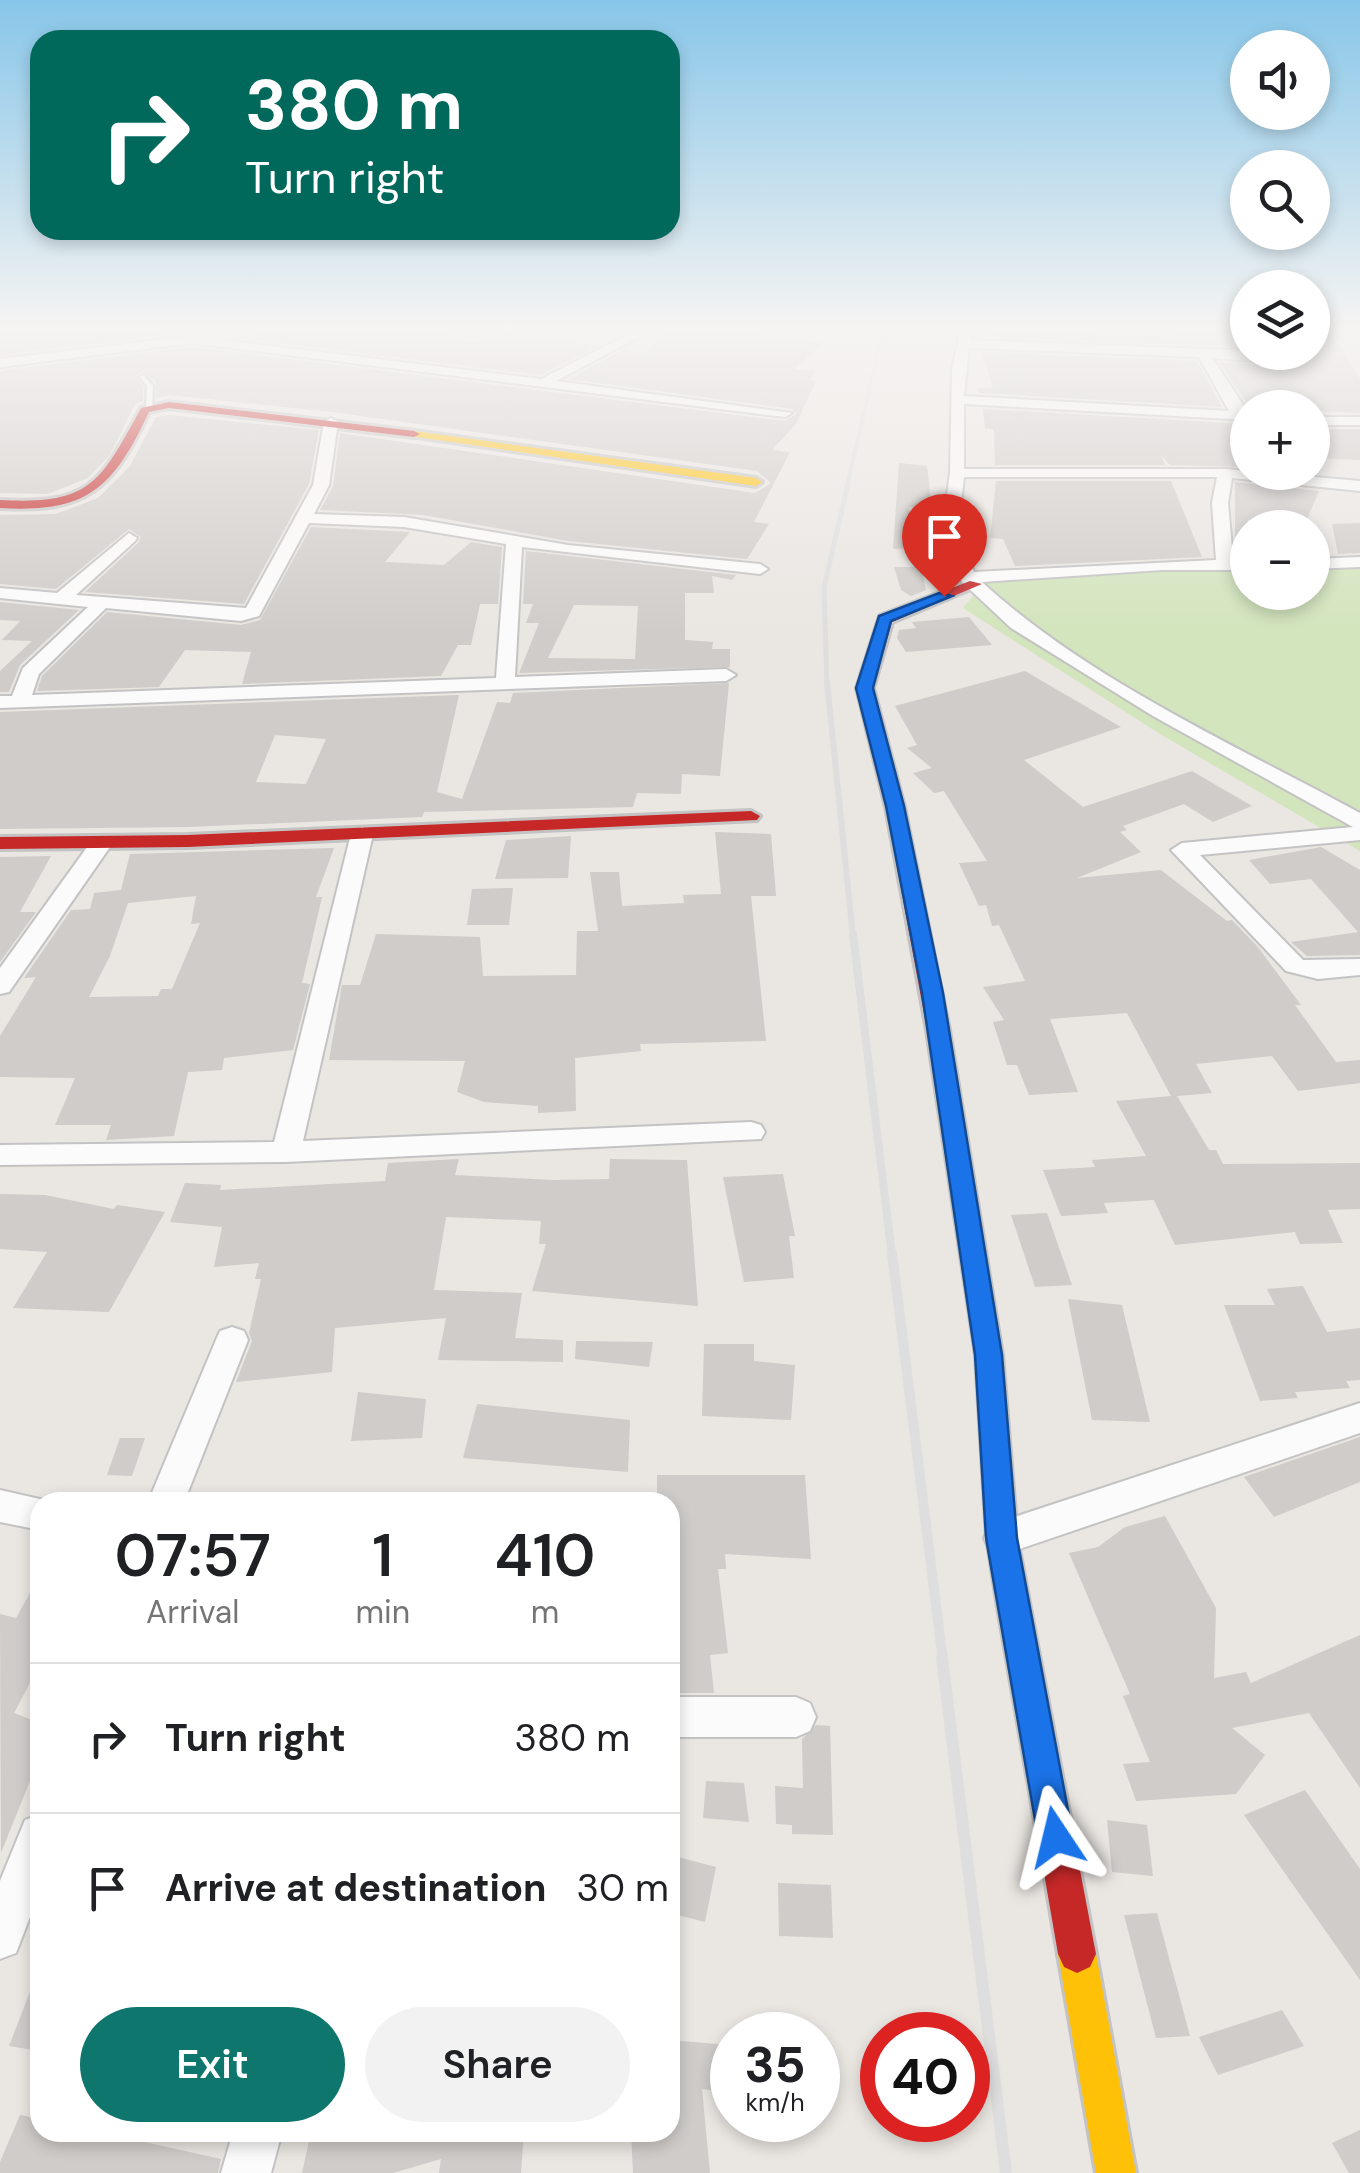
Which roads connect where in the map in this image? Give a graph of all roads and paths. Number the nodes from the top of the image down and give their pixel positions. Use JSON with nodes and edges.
{"nodes":[{"id":1,"x":135,"y":429,"type":"edge"},
{"id":2,"x":330,"y":429,"type":"edge"},
{"id":3,"x":383,"y":429,"type":"edge"},
{"id":4,"x":958,"y":429,"type":"edge"},
{"id":5,"x":957,"y":472,"type":"junction"},
{"id":6,"x":1224,"y":474,"type":"junction"},
{"id":7,"x":756,"y":482,"type":"dead end"},
{"id":8,"x":1360,"y":486,"type":"edge"},
{"id":9,"x":0,"y":504,"type":"edge"},
{"id":10,"x":307,"y":518,"type":"junction"},
{"id":11,"x":129,"y":538,"type":"dead end"},
{"id":12,"x":514,"y":540,"type":"junction"},
{"id":13,"x":1360,"y":562,"type":"edge"},
{"id":14,"x":1330,"y":563,"type":"edge"},
{"id":15,"x":1225,"y":566,"type":"junction"},
{"id":16,"x":1230,"y":566,"type":"edge"},
{"id":17,"x":760,"y":569,"type":"dead end"},
{"id":18,"x":971,"y":581,"type":"junction"},
{"id":19,"x":0,"y":594,"type":"edge"},
{"id":20,"x":61,"y":600,"type":"junction"},
{"id":21,"x":100,"y":605,"type":"junction"},
{"id":22,"x":726,"y":675,"type":"dead end"},
{"id":23,"x":505,"y":682,"type":"junction"},
{"id":24,"x":10,"y":701,"type":"edge"},
{"id":25,"x":751,"y":816,"type":"dead end"},
{"id":26,"x":1360,"y":822,"type":"edge"},
{"id":27,"x":1360,"y":833,"type":"edge"},
{"id":28,"x":362,"y":834,"type":"junction"},
{"id":29,"x":0,"y":843,"type":"edge"},
{"id":30,"x":101,"y":844,"type":"junction"},
{"id":31,"x":1360,"y":968,"type":"edge"},
{"id":32,"x":0,"y":986,"type":"edge"},
{"id":33,"x":750,"y":1132,"type":"dead end"},
{"id":34,"x":286,"y":1152,"type":"junction"},
{"id":35,"x":0,"y":1154,"type":"edge"},
{"id":36,"x":232,"y":1340,"type":"dead end"},
{"id":37,"x":1360,"y":1418,"type":"edge"},
{"id":38,"x":170,"y":1492,"type":"edge"},
{"id":39,"x":0,"y":1506,"type":"edge"},
{"id":40,"x":30,"y":1512,"type":"edge"},
{"id":41,"x":1002,"y":1538,"type":"junction"},
{"id":42,"x":680,"y":1717,"type":"edge"},
{"id":43,"x":796,"y":1717,"type":"dead end"},
{"id":44,"x":30,"y":1860,"type":"edge"},
{"id":45,"x":0,"y":1937,"type":"edge"},
{"id":46,"x":255,"y":2142,"type":"edge"},
{"id":47,"x":246,"y":2173,"type":"edge"},
{"id":48,"x":1116,"y":2173,"type":"edge"}],
"edges":[{"from":1,"to":9,"type":"street"},
{"from":2,"to":10,"type":"street"},
{"from":3,"to":7,"type":"street"},
{"from":4,"to":5,"type":"street"},
{"from":5,"to":6,"type":"street"},
{"from":5,"to":18,"type":"street"},
{"from":6,"to":8,"type":"street"},
{"from":6,"to":15,"type":"street"},
{"from":10,"to":12,"type":"street"},
{"from":10,"to":21,"type":"street"},
{"from":11,"to":20,"type":"street"},
{"from":12,"to":17,"type":"street"},
{"from":12,"to":23,"type":"street"},
{"from":13,"to":14,"type":"street"},
{"from":15,"to":16,"type":"street"},
{"from":15,"to":18,"type":"street"},
{"from":18,"to":26,"type":"street"},
{"from":18,"to":41,"type":"street"},
{"from":19,"to":20,"type":"street"},
{"from":20,"to":21,"type":"street"},
{"from":21,"to":24,"type":"street"},
{"from":22,"to":23,"type":"street"},
{"from":23,"to":24,"type":"street"},
{"from":25,"to":28,"type":"street"},
{"from":27,"to":31,"type":"street"},
{"from":28,"to":30,"type":"street"},
{"from":28,"to":34,"type":"street"},
{"from":29,"to":30,"type":"street"},
{"from":30,"to":32,"type":"street"},
{"from":33,"to":34,"type":"street"},
{"from":34,"to":35,"type":"street"},
{"from":36,"to":38,"type":"street"},
{"from":37,"to":41,"type":"street"},
{"from":39,"to":40,"type":"street"},
{"from":41,"to":48,"type":"street"},
{"from":42,"to":43,"type":"street"},
{"from":44,"to":45,"type":"street"},
{"from":46,"to":47,"type":"street"}]}
